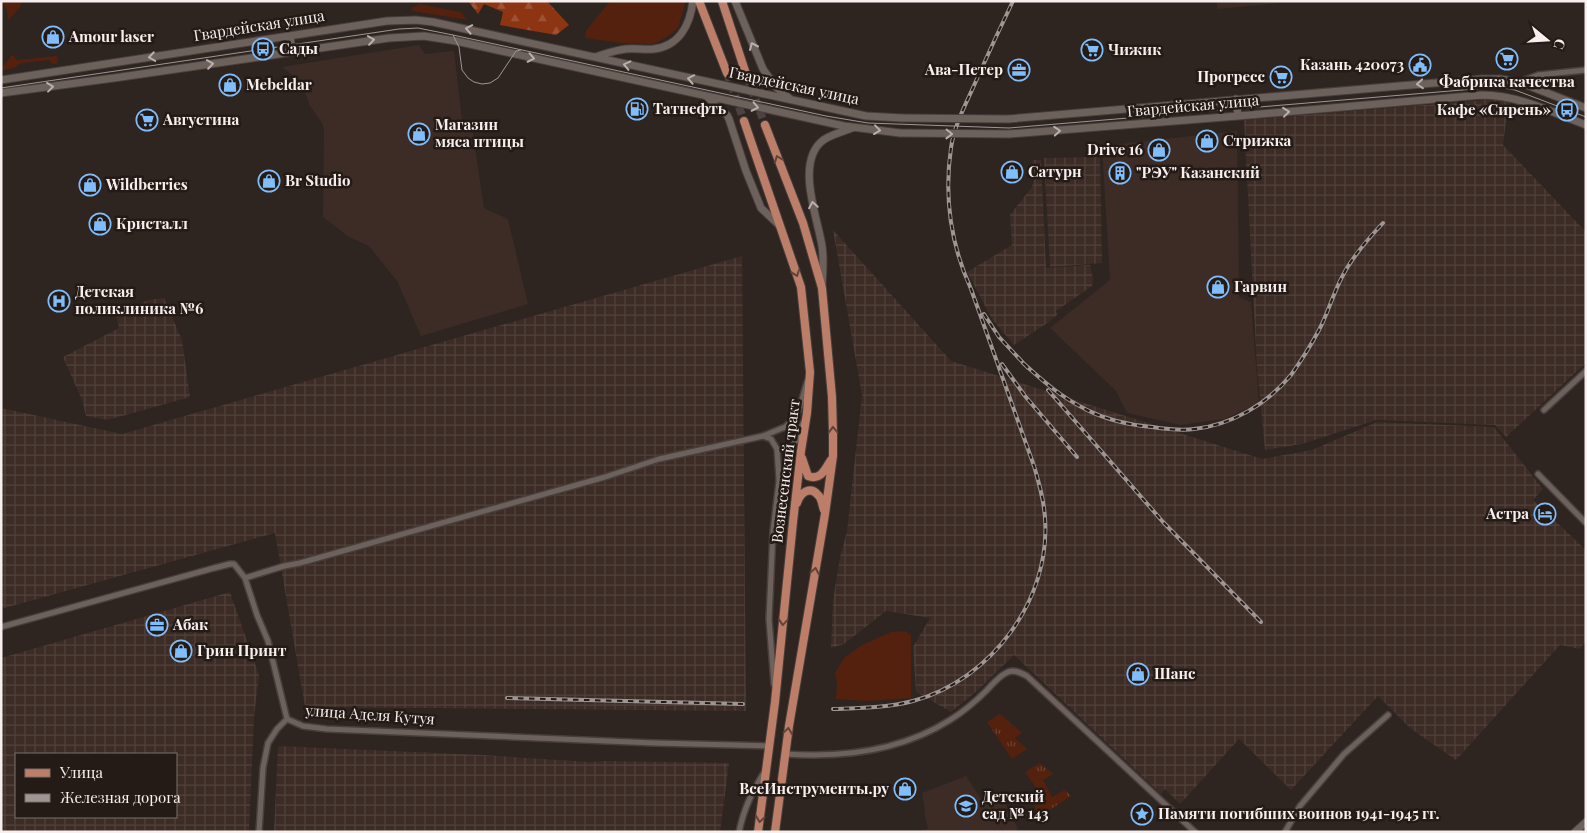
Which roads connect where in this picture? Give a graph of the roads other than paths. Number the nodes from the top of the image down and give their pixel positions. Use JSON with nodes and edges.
{"nodes":[{"id":1,"x":693,"y":1,"type":"edge"},
{"id":2,"x":699,"y":1,"type":"edge"},
{"id":3,"x":722,"y":1,"type":"edge"},
{"id":4,"x":735,"y":1,"type":"edge"},
{"id":5,"x":290,"y":36,"type":"junction"},
{"id":6,"x":292,"y":52,"type":"junction"},
{"id":7,"x":594,"y":57,"type":"junction"},
{"id":8,"x":1586,"y":70,"type":"edge"},
{"id":9,"x":727,"y":73,"type":"tunnel mouth"},
{"id":10,"x":747,"y":77,"type":"tunnel mouth"},
{"id":11,"x":1,"y":80,"type":"edge"},
{"id":12,"x":1519,"y":82,"type":"junction"},
{"id":13,"x":1,"y":93,"type":"edge"},
{"id":14,"x":707,"y":97,"type":"junction"},
{"id":15,"x":790,"y":99,"type":"junction"},
{"id":16,"x":1236,"y":100,"type":"junction"},
{"id":17,"x":1586,"y":108,"type":"edge"},
{"id":18,"x":1238,"y":116,"type":"junction"},
{"id":19,"x":744,"y":121,"type":"tunnel mouth"},
{"id":20,"x":765,"y":125,"type":"tunnel mouth"},
{"id":21,"x":1586,"y":125,"type":"edge"},
{"id":22,"x":854,"y":127,"type":"junction"},
{"id":23,"x":780,"y":227,"type":"junction"},
{"id":24,"x":822,"y":288,"type":"junction"},
{"id":25,"x":1586,"y":371,"type":"edge"},
{"id":26,"x":810,"y":372,"type":"junction"},
{"id":27,"x":1544,"y":410,"type":"dead end"},
{"id":28,"x":807,"y":413,"type":"junction"},
{"id":29,"x":762,"y":436,"type":"junction"},
{"id":30,"x":801,"y":451,"type":"junction"},
{"id":31,"x":833,"y":456,"type":"junction"},
{"id":32,"x":1538,"y":474,"type":"dead end"},
{"id":33,"x":779,"y":481,"type":"junction"},
{"id":34,"x":825,"y":514,"type":"junction"},
{"id":35,"x":793,"y":522,"type":"junction"},
{"id":36,"x":1586,"y":523,"type":"edge"},
{"id":37,"x":245,"y":578,"type":"junction"},
{"id":38,"x":1,"y":627,"type":"edge"},
{"id":39,"x":775,"y":702,"type":"junction"},
{"id":40,"x":1388,"y":715,"type":"dead end"},
{"id":41,"x":286,"y":719,"type":"junction"},
{"id":42,"x":769,"y":746,"type":"junction"},
{"id":43,"x":785,"y":754,"type":"junction"},
{"id":44,"x":766,"y":769,"type":"junction"},
{"id":45,"x":1586,"y":822,"type":"edge"},
{"id":46,"x":259,"y":832,"type":"edge"},
{"id":47,"x":739,"y":832,"type":"edge"},
{"id":48,"x":758,"y":832,"type":"edge"},
{"id":49,"x":775,"y":832,"type":"edge"},
{"id":50,"x":1195,"y":832,"type":"edge"},
{"id":51,"x":1285,"y":832,"type":"edge"},
{"id":52,"x":1575,"y":832,"type":"edge"}],
"edges":[{"from":1,"to":7,"type":"main road"},
{"from":2,"to":9,"type":"main road"},
{"from":3,"to":10,"type":"main road"},
{"from":15,"to":4,"type":"main road","one_way":true},
{"from":5,"to":6,"type":"main road"},
{"from":7,"to":5,"type":"main road","name":"Гвардейская улица","one_way":true},
{"from":5,"to":11,"type":"main road","name":"Гвардейская улица","one_way":true},
{"from":13,"to":6,"type":"main road","name":"Гвардейская улица","one_way":true},
{"from":6,"to":14,"type":"main road","name":"Гвардейская улица","one_way":true},
{"from":15,"to":7,"type":"main road","name":"Гвардейская улица","one_way":true},
{"from":8,"to":12,"type":"street"},
{"from":12,"to":16,"type":"main road","name":"Гвардейская улица","one_way":true},
{"from":12,"to":17,"type":"main road","name":"Гвардейская улица"},
{"from":14,"to":22,"type":"main road","name":"Гвардейская улица","one_way":true},
{"from":14,"to":23,"type":"main road"},
{"from":15,"to":16,"type":"main road","name":"Гвардейская улица","bridge":true},
{"from":16,"to":18,"type":"main road"},
{"from":18,"to":21,"type":"main road","name":"Гвардейская улица","one_way":true},
{"from":22,"to":18,"type":"main road","name":"Гвардейская улица","one_way":true,"bridge":true},
{"from":19,"to":23,"type":"main road","name":"Вознесенский тракт"},
{"from":24,"to":20,"type":"main road","one_way":true},
{"from":24,"to":22,"type":"main road","one_way":true},
{"from":23,"to":26,"type":"main road","name":"Вознесенский тракт","one_way":true},
{"from":31,"to":24,"type":"main road","one_way":true},
{"from":25,"to":27,"type":"street"},
{"from":26,"to":28,"type":"main road","name":"Вознесенский тракт"},
{"from":26,"to":29,"type":"street"},
{"from":28,"to":30,"type":"main road","name":"Вознесенский тракт"},
{"from":28,"to":33,"type":"street"},
{"from":29,"to":33,"type":"street"},
{"from":29,"to":37,"type":"street"},
{"from":30,"to":31,"type":"main road"},
{"from":30,"to":35,"type":"main road","name":"Вознесенский тракт"},
{"from":31,"to":34,"type":"main road"},
{"from":32,"to":36,"type":"street"},
{"from":33,"to":39,"type":"street"},
{"from":34,"to":35,"type":"main road"},
{"from":43,"to":34,"type":"main road","one_way":true},
{"from":35,"to":39,"type":"main road","name":"Вознесенский тракт","one_way":true},
{"from":37,"to":38,"type":"street"},
{"from":37,"to":41,"type":"street","name":"улица Аделя Кутуя"},
{"from":39,"to":42,"type":"main road","name":"Вознесенский тракт"},
{"from":40,"to":51,"type":"street"},
{"from":41,"to":42,"type":"street","name":"улица Аделя Кутуя"},
{"from":41,"to":46,"type":"street"},
{"from":42,"to":44,"type":"main road","name":"Вознесенский тракт"},
{"from":43,"to":49,"type":"main road"},
{"from":43,"to":50,"type":"street"},
{"from":44,"to":47,"type":"street"},
{"from":44,"to":48,"type":"main road","name":"Вознесенский тракт","one_way":true},
{"from":45,"to":52,"type":"main road"}]}
